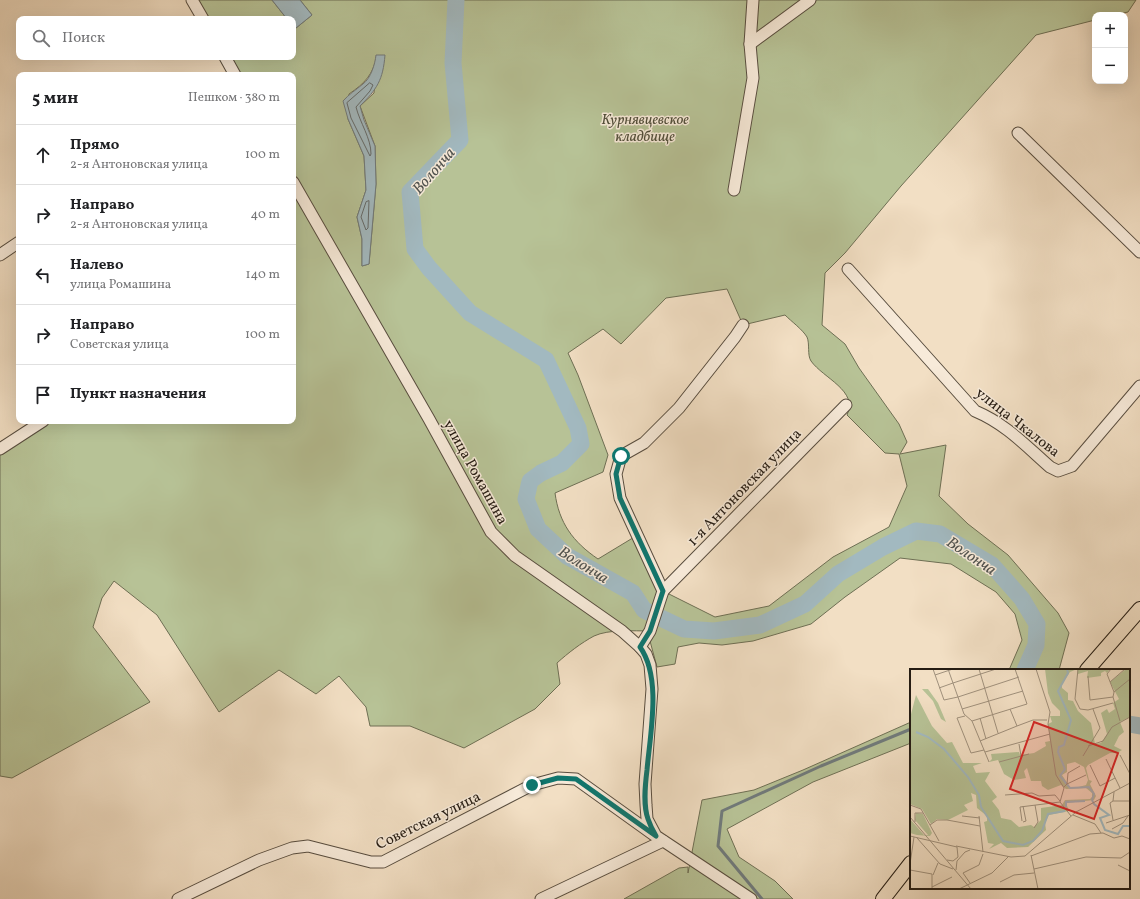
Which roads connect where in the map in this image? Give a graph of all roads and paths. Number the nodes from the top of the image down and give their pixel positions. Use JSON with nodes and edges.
{"nodes":[{"id":1,"x":192,"y":0,"type":"edge"},
{"id":2,"x":753,"y":0,"type":"edge"},
{"id":3,"x":810,"y":0,"type":"edge"},
{"id":4,"x":201,"y":16,"type":"edge"},
{"id":5,"x":750,"y":44,"type":"junction"},
{"id":6,"x":227,"y":60,"type":"edge"},
{"id":7,"x":233,"y":72,"type":"edge"},
{"id":8,"x":1018,"y":133,"type":"dead end"},
{"id":9,"x":296,"y":187,"type":"edge"},
{"id":10,"x":734,"y":190,"type":"dead end"},
{"id":11,"x":16,"y":244,"type":"edge"},
{"id":12,"x":1140,"y":252,"type":"edge"},
{"id":13,"x":0,"y":255,"type":"edge"},
{"id":14,"x":848,"y":269,"type":"dead end"},
{"id":15,"x":743,"y":324,"type":"dead end"},
{"id":16,"x":1140,"y":386,"type":"edge"},
{"id":17,"x":846,"y":405,"type":"dead end"},
{"id":18,"x":38,"y":424,"type":"edge"},
{"id":19,"x":0,"y":449,"type":"edge"},
{"id":20,"x":663,"y":591,"type":"junction"},
{"id":21,"x":1140,"y":609,"type":"edge"},
{"id":22,"x":640,"y":647,"type":"junction"},
{"id":23,"x":1088,"y":669,"type":"edge"},
{"id":24,"x":659,"y":838,"type":"junction"},
{"id":25,"x":910,"y":864,"type":"edge"},
{"id":26,"x":178,"y":899,"type":"edge"},
{"id":27,"x":540,"y":899,"type":"edge"},
{"id":28,"x":751,"y":899,"type":"edge"},
{"id":29,"x":883,"y":899,"type":"edge"}],
"edges":[{"from":1,"to":4,"type":"street"},
{"from":2,"to":5,"type":"street"},
{"from":3,"to":5,"type":"street"},
{"from":5,"to":10,"type":"street"},
{"from":6,"to":7,"type":"street"},
{"from":8,"to":12,"type":"street"},
{"from":9,"to":22,"type":"street","name":"улица Ромашина"},
{"from":11,"to":13,"type":"street"},
{"from":14,"to":16,"type":"street","name":"улица Чкалова"},
{"from":15,"to":20,"type":"street"},
{"from":17,"to":20,"type":"street","name":"1-я Антоновская улица"},
{"from":18,"to":19,"type":"street"},
{"from":20,"to":22,"type":"street"},
{"from":21,"to":23,"type":"main road"},
{"from":22,"to":24,"type":"street","name":"улица Ромашина"},
{"from":24,"to":26,"type":"street","name":"Советская улица"},
{"from":24,"to":27,"type":"street"},
{"from":24,"to":28,"type":"street"},
{"from":25,"to":29,"type":"main road"}]}
